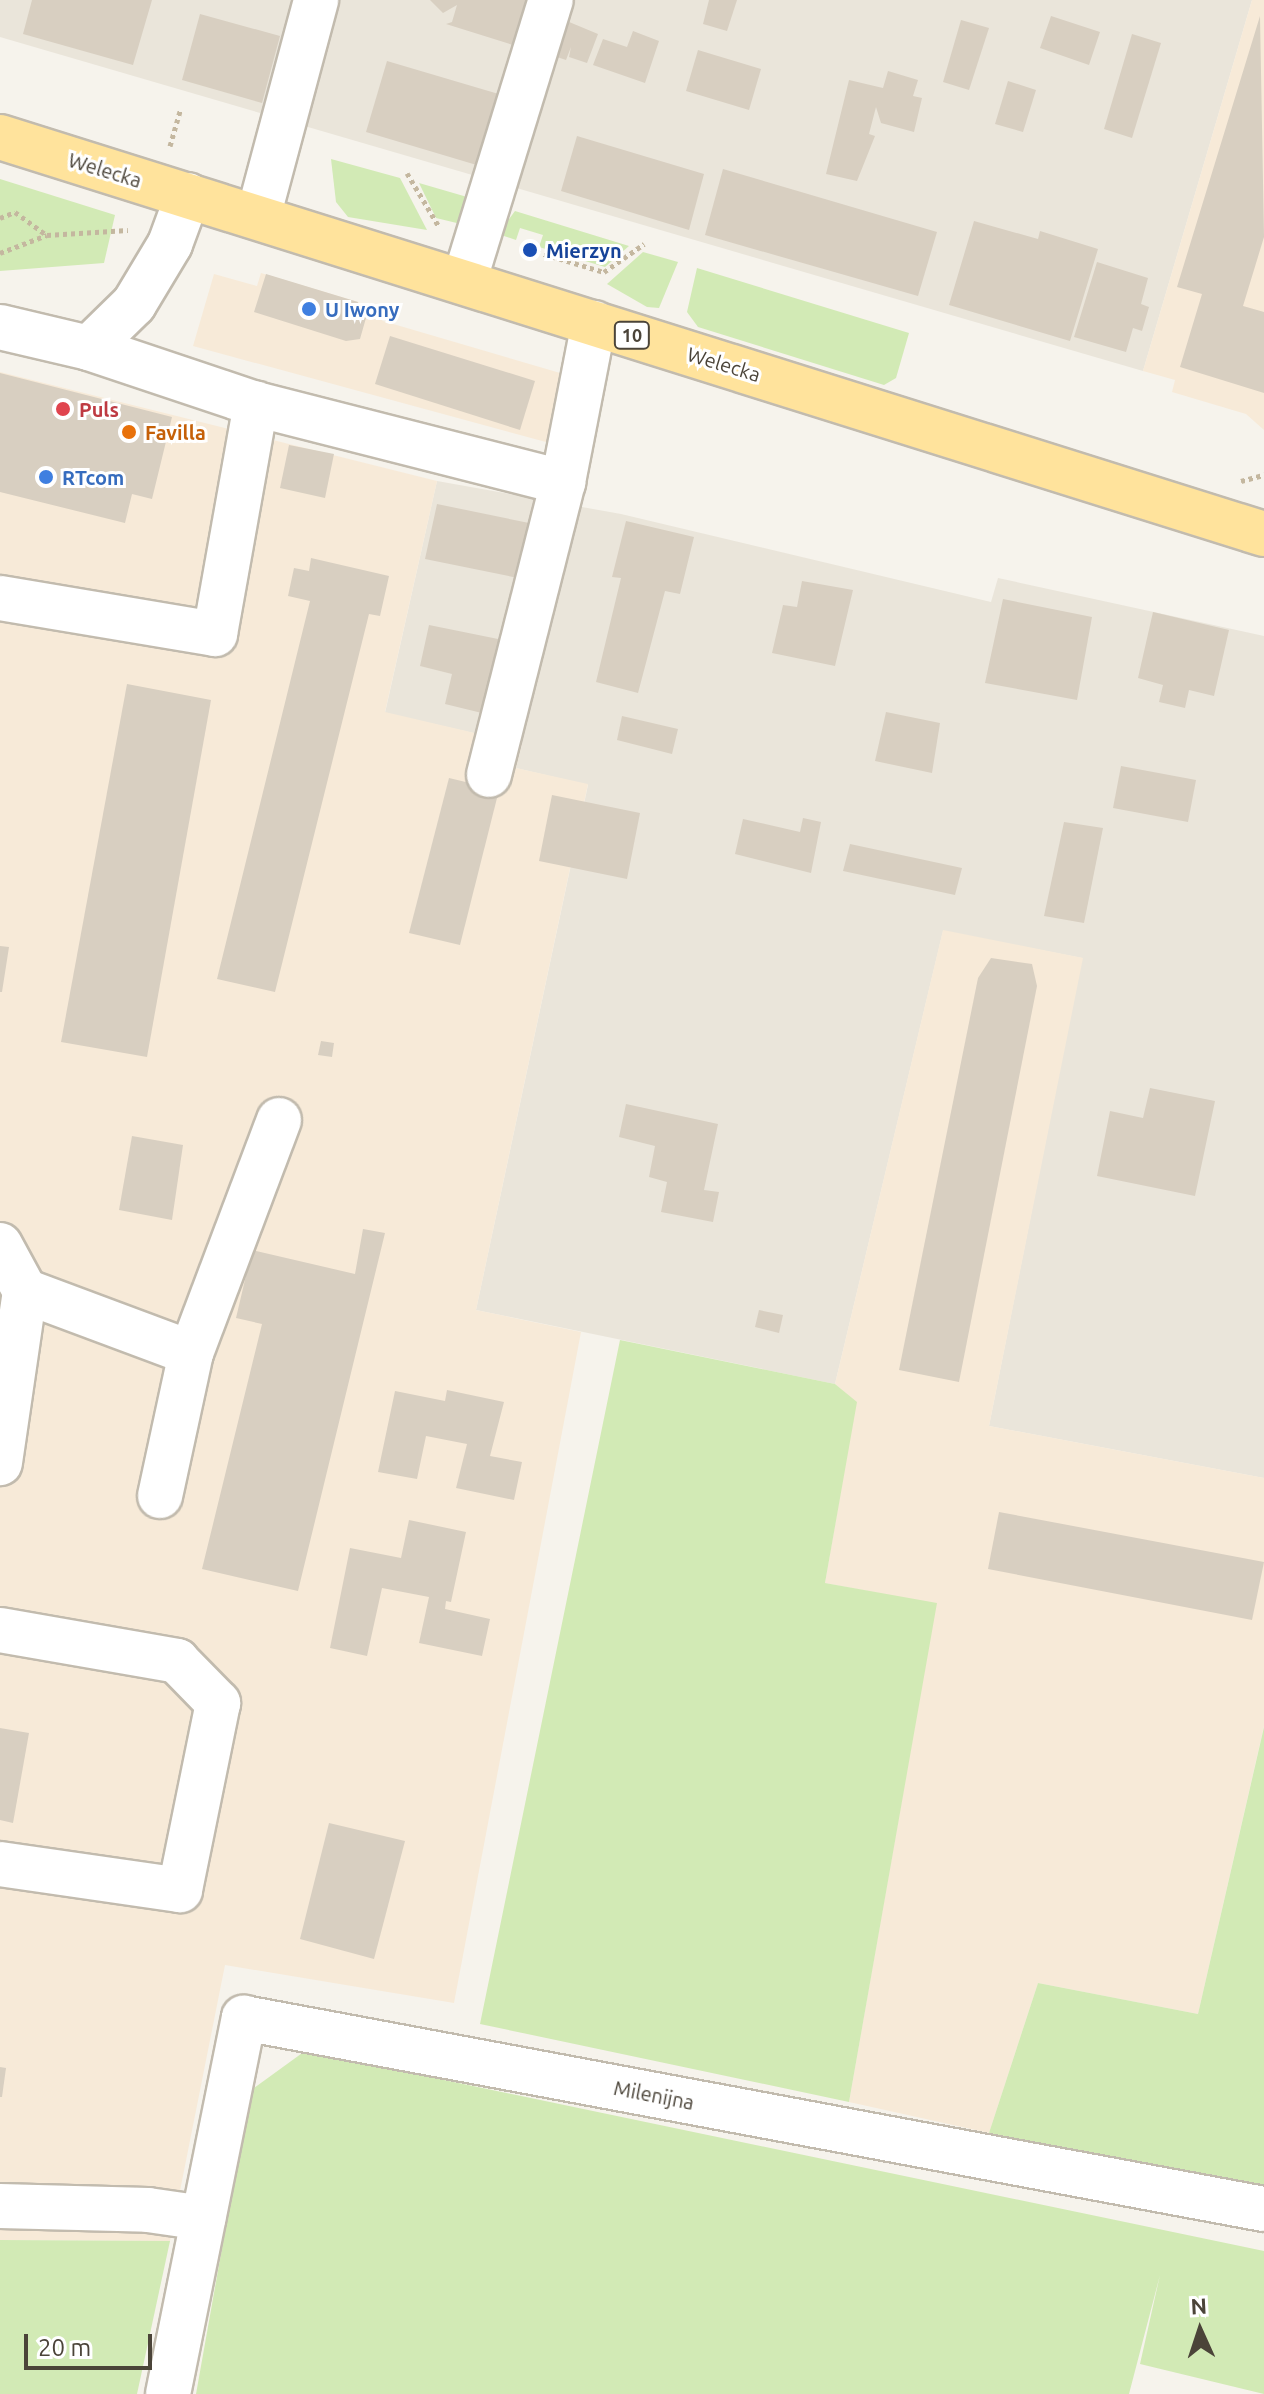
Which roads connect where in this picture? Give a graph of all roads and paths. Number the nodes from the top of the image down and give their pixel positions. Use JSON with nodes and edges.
{"nodes":[{"id":1,"x":316,"y":0,"type":"edge"},
{"id":2,"x":551,"y":0,"type":"edge"},
{"id":3,"x":180,"y":110,"type":"dead end"},
{"id":4,"x":0,"y":137,"type":"edge"},
{"id":5,"x":169,"y":149,"type":"dead end"},
{"id":6,"x":188,"y":195,"type":"junction"},
{"id":7,"x":258,"y":217,"type":"junction"},
{"id":8,"x":0,"y":218,"type":"edge"},
{"id":9,"x":133,"y":230,"type":"dead end"},
{"id":10,"x":47,"y":235,"type":"junction"},
{"id":11,"x":0,"y":253,"type":"edge"},
{"id":12,"x":464,"y":282,"type":"junction"},
{"id":13,"x":594,"y":323,"type":"junction"},
{"id":14,"x":0,"y":327,"type":"edge"},
{"id":15,"x":89,"y":348,"type":"junction"},
{"id":16,"x":256,"y":404,"type":"junction"},
{"id":17,"x":563,"y":482,"type":"junction"},
{"id":18,"x":1264,"y":534,"type":"edge"},
{"id":19,"x":0,"y":598,"type":"edge"},
{"id":20,"x":489,"y":775,"type":"dead end"},
{"id":21,"x":279,"y":1120,"type":"dead end"},
{"id":22,"x":0,"y":1245,"type":"edge"},
{"id":23,"x":25,"y":1291,"type":"junction"},
{"id":24,"x":191,"y":1353,"type":"junction"},
{"id":25,"x":0,"y":1463,"type":"edge"},
{"id":26,"x":160,"y":1496,"type":"dead end"},
{"id":27,"x":0,"y":1630,"type":"edge"},
{"id":28,"x":0,"y":1864,"type":"edge"},
{"id":29,"x":0,"y":2206,"type":"edge"},
{"id":30,"x":1264,"y":2209,"type":"edge"},
{"id":31,"x":203,"y":2218,"type":"junction"},
{"id":32,"x":168,"y":2394,"type":"edge"}],
"edges":[{"from":1,"to":7,"type":"street"},
{"from":2,"to":12,"type":"street"},
{"from":3,"to":5,"type":"path"},
{"from":4,"to":6,"type":"main road","name":"Welecka","number":"10"},
{"from":6,"to":7,"type":"main road","name":"Welecka","number":"10"},
{"from":6,"to":15,"type":"street"},
{"from":7,"to":12,"type":"main road","name":"Welecka","number":"10"},
{"from":8,"to":10,"type":"path"},
{"from":9,"to":10,"type":"path"},
{"from":10,"to":11,"type":"path"},
{"from":12,"to":13,"type":"main road","name":"Welecka","number":"10"},
{"from":13,"to":17,"type":"street"},
{"from":13,"to":18,"type":"main road","name":"Welecka","number":"10"},
{"from":14,"to":15,"type":"street"},
{"from":15,"to":16,"type":"street"},
{"from":16,"to":17,"type":"street"},
{"from":16,"to":19,"type":"street"},
{"from":17,"to":20,"type":"street"},
{"from":21,"to":24,"type":"street"},
{"from":22,"to":23,"type":"street"},
{"from":23,"to":24,"type":"street"},
{"from":23,"to":25,"type":"street"},
{"from":24,"to":26,"type":"street"},
{"from":27,"to":28,"type":"street"},
{"from":29,"to":31,"type":"street"},
{"from":30,"to":31,"type":"street","name":"Milenijna"},
{"from":31,"to":32,"type":"street"}]}
